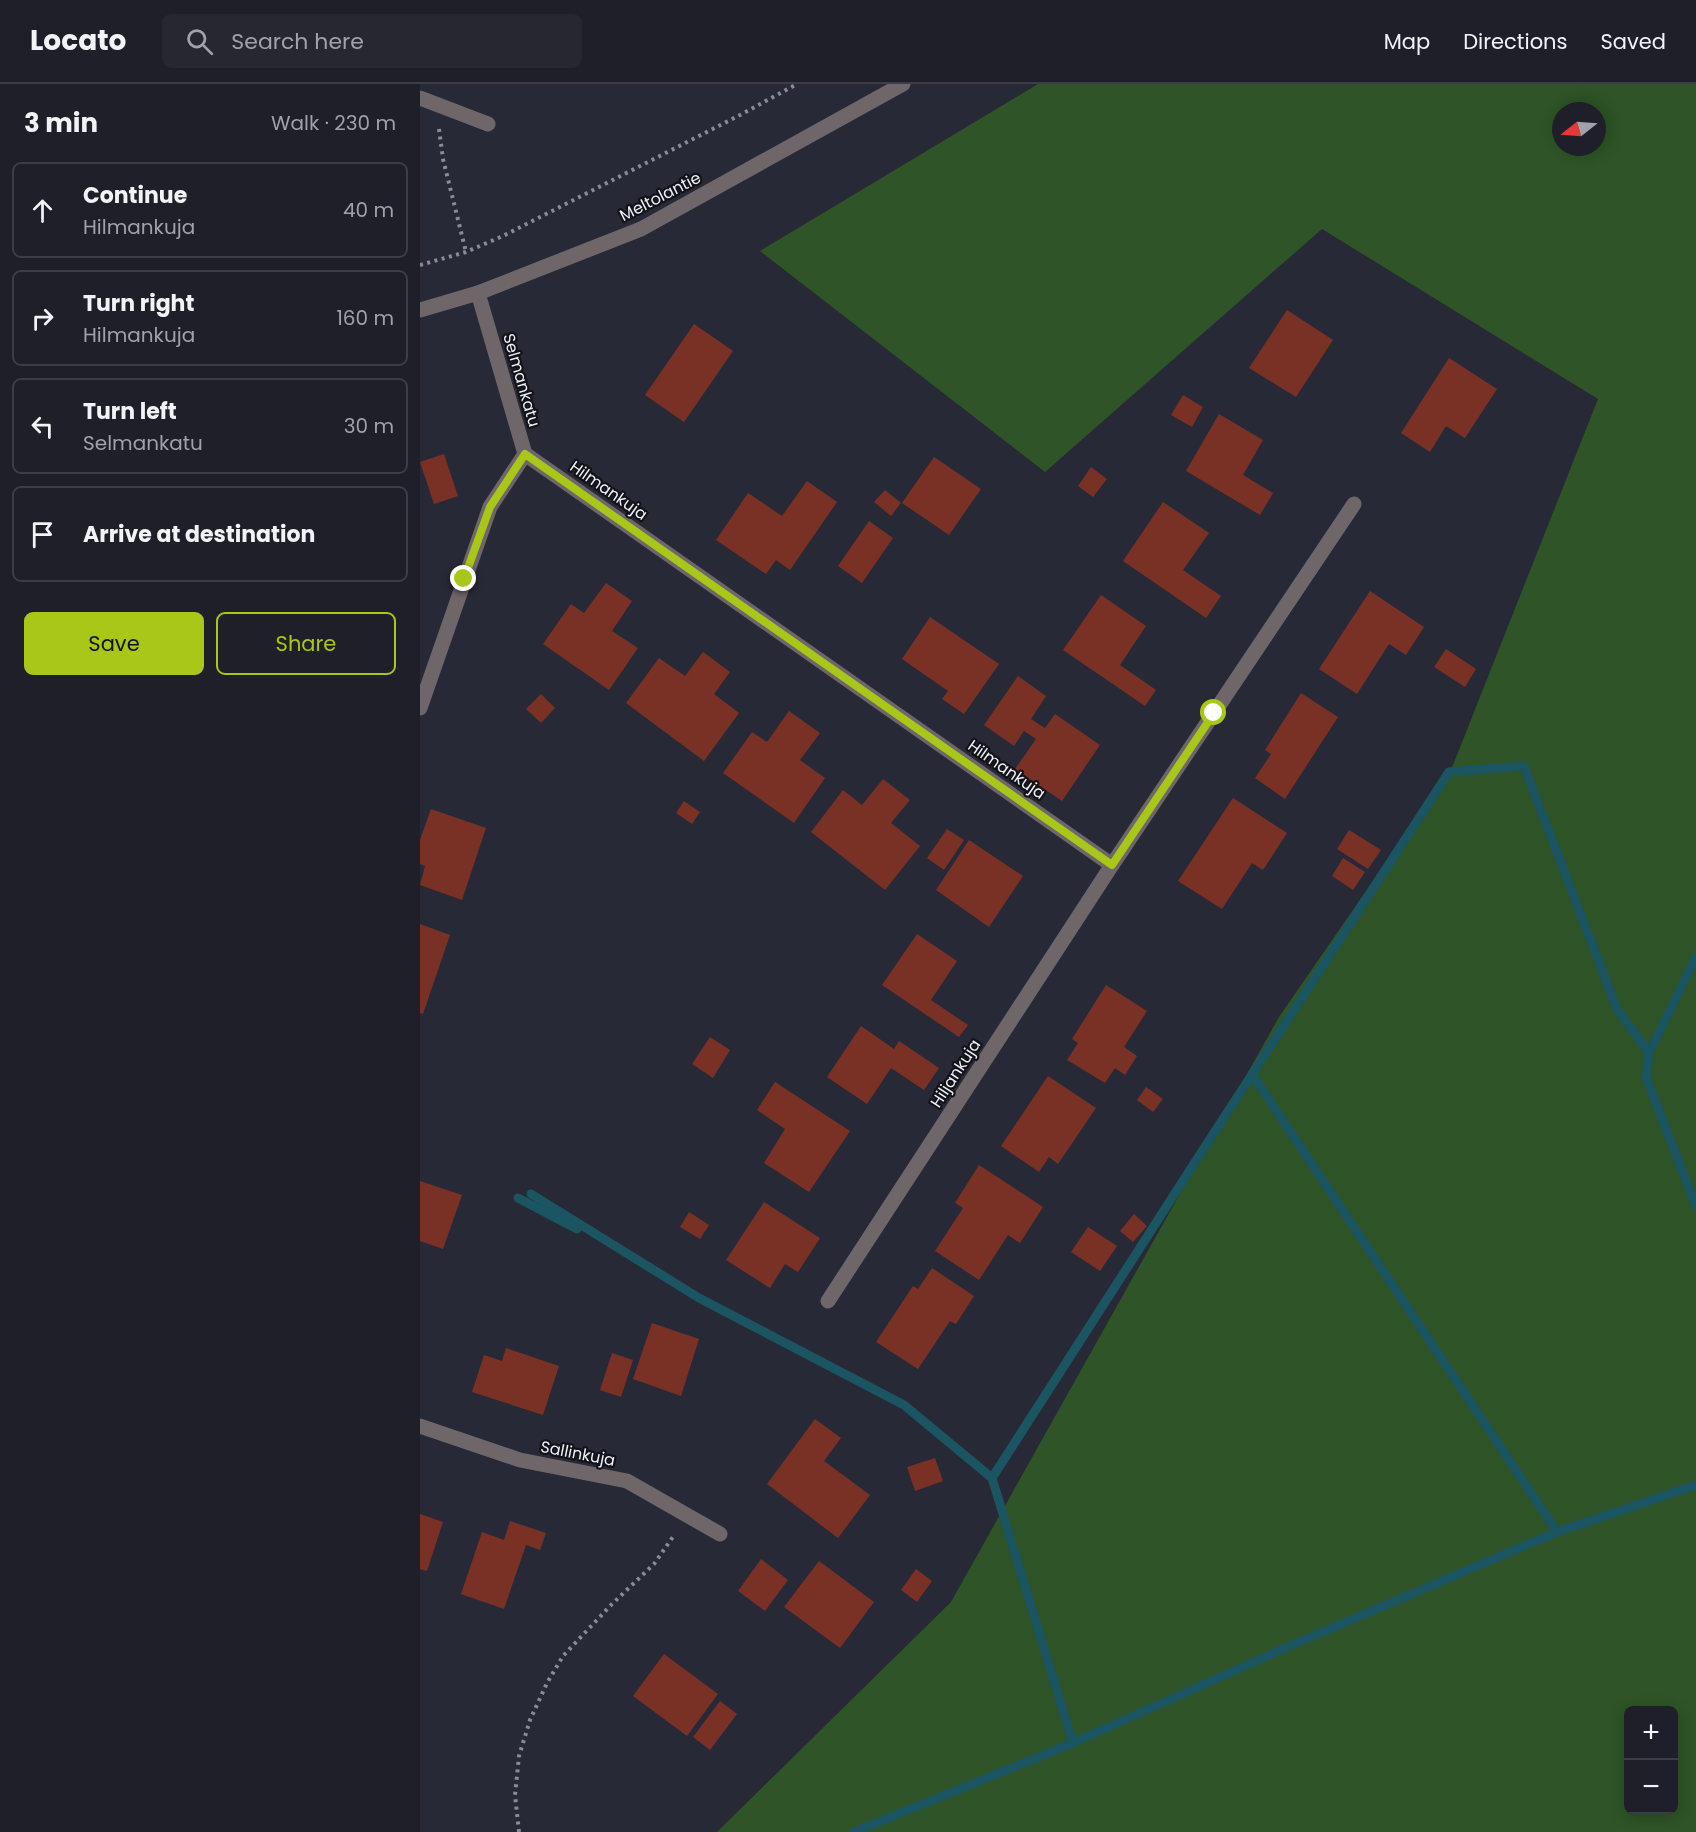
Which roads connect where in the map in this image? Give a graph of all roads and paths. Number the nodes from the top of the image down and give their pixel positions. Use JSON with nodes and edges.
{"nodes":[{"id":1,"x":797,"y":84,"type":"edge"},
{"id":2,"x":903,"y":84,"type":"edge"},
{"id":3,"x":420,"y":98,"type":"edge"},
{"id":4,"x":436,"y":104,"type":"junction"},
{"id":5,"x":488,"y":124,"type":"dead end"},
{"id":6,"x":466,"y":252,"type":"junction"},
{"id":7,"x":420,"y":265,"type":"edge"},
{"id":8,"x":478,"y":293,"type":"junction"},
{"id":9,"x":420,"y":310,"type":"edge"},
{"id":10,"x":525,"y":454,"type":"junction"},
{"id":11,"x":1354,"y":504,"type":"dead end"},
{"id":12,"x":420,"y":708,"type":"edge"},
{"id":13,"x":1112,"y":865,"type":"junction"},
{"id":14,"x":828,"y":1300,"type":"dead end"},
{"id":15,"x":420,"y":1426,"type":"edge"},
{"id":16,"x":687,"y":1516,"type":"junction"},
{"id":17,"x":720,"y":1534,"type":"dead end"},
{"id":18,"x":519,"y":1832,"type":"edge"}],
"edges":[{"from":1,"to":6,"type":"path"},
{"from":2,"to":8,"type":"street","name":"Meltolantie"},
{"from":3,"to":4,"type":"street"},
{"from":4,"to":5,"type":"street"},
{"from":4,"to":6,"type":"path"},
{"from":6,"to":7,"type":"path"},
{"from":8,"to":9,"type":"street","name":"Meltolantie"},
{"from":8,"to":10,"type":"street","name":"Selmankatu"},
{"from":10,"to":12,"type":"street"},
{"from":10,"to":13,"type":"street","name":"Hilmankuja"},
{"from":11,"to":13,"type":"street"},
{"from":13,"to":14,"type":"street","name":"Hiljankuja"},
{"from":15,"to":16,"type":"street","name":"Sallinkuja"},
{"from":16,"to":17,"type":"street","name":"Sallinkuja"},
{"from":16,"to":18,"type":"path"}]}
